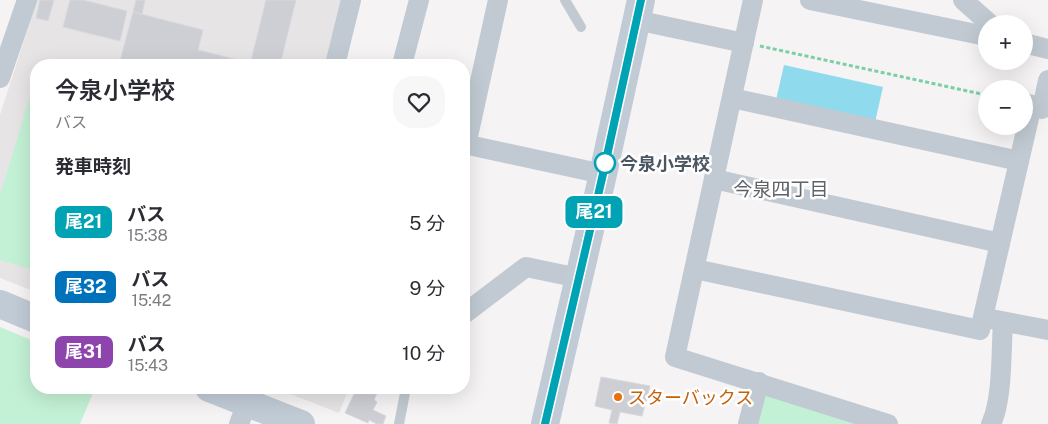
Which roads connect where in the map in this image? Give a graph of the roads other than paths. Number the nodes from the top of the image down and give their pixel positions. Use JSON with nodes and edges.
{"nodes":[{"id":1,"x":27,"y":0,"type":"edge"},
{"id":2,"x":351,"y":0,"type":"edge"},
{"id":3,"x":420,"y":0,"type":"edge"},
{"id":4,"x":498,"y":0,"type":"edge"},
{"id":5,"x":565,"y":0,"type":"edge"},
{"id":6,"x":753,"y":0,"type":"edge"},
{"id":7,"x":810,"y":0,"type":"edge"},
{"id":8,"x":964,"y":0,"type":"edge"},
{"id":9,"x":843,"y":4,"type":"edge"},
{"id":10,"x":639,"y":10,"type":"edge"},
{"id":11,"x":980,"y":15,"type":"edge"},
{"id":12,"x":581,"y":27,"type":"dead end"},
{"id":13,"x":978,"y":34,"type":"edge"},
{"id":14,"x":744,"y":43,"type":"junction"},
{"id":15,"x":1033,"y":45,"type":"edge"},
{"id":16,"x":1048,"y":49,"type":"edge"},
{"id":17,"x":336,"y":59,"type":"edge"},
{"id":18,"x":404,"y":59,"type":"edge"},
{"id":19,"x":2,"y":67,"type":"edge"},
{"id":20,"x":1048,"y":80,"type":"edge"},
{"id":21,"x":732,"y":98,"type":"junction"},
{"id":22,"x":1037,"y":107,"type":"edge"},
{"id":23,"x":470,"y":119,"type":"edge"},
{"id":24,"x":470,"y":146,"type":"edge"},
{"id":25,"x":1019,"y":161,"type":"junction"},
{"id":26,"x":603,"y":174,"type":"junction"},
{"id":27,"x":714,"y":179,"type":"junction"},
{"id":28,"x":1000,"y":243,"type":"junction"},
{"id":29,"x":695,"y":269,"type":"junction"},
{"id":30,"x":579,"y":278,"type":"junction"},
{"id":31,"x":0,"y":304,"type":"edge"},
{"id":32,"x":470,"y":309,"type":"edge"},
{"id":33,"x":30,"y":316,"type":"edge"},
{"id":34,"x":983,"y":317,"type":"junction"},
{"id":35,"x":1003,"y":322,"type":"junction"},
{"id":36,"x":1048,"y":330,"type":"edge"},
{"id":37,"x":759,"y":382,"type":"junction"},
{"id":38,"x":217,"y":394,"type":"edge"},
{"id":39,"x":405,"y":394,"type":"edge"},
{"id":40,"x":243,"y":413,"type":"edge"},
{"id":41,"x":301,"y":424,"type":"edge"},
{"id":42,"x":399,"y":424,"type":"edge"},
{"id":43,"x":545,"y":424,"type":"edge"},
{"id":44,"x":748,"y":424,"type":"edge"},
{"id":45,"x":888,"y":424,"type":"edge"},
{"id":46,"x":991,"y":424,"type":"edge"}],
"edges":[{"from":1,"to":19,"type":"street"},
{"from":2,"to":17,"type":"street"},
{"from":3,"to":18,"type":"street"},
{"from":4,"to":23,"type":"street"},
{"from":5,"to":12,"type":"lane"},
{"from":6,"to":14,"type":"street"},
{"from":7,"to":9,"type":"street"},
{"from":8,"to":11,"type":"street"},
{"from":9,"to":13,"type":"street"},
{"from":10,"to":14,"type":"street"},
{"from":10,"to":26,"type":"street"},
{"from":14,"to":21,"type":"street"},
{"from":15,"to":16,"type":"street"},
{"from":20,"to":22,"type":"street"},
{"from":21,"to":25,"type":"street"},
{"from":21,"to":27,"type":"street"},
{"from":22,"to":25,"type":"street"},
{"from":24,"to":26,"type":"street"},
{"from":25,"to":28,"type":"street"},
{"from":26,"to":30,"type":"street"},
{"from":27,"to":28,"type":"street"},
{"from":27,"to":29,"type":"street"},
{"from":28,"to":34,"type":"street"},
{"from":29,"to":34,"type":"street"},
{"from":29,"to":37,"type":"street"},
{"from":30,"to":32,"type":"street"},
{"from":30,"to":43,"type":"street"},
{"from":31,"to":33,"type":"street"},
{"from":34,"to":35,"type":"street"},
{"from":35,"to":36,"type":"street"},
{"from":35,"to":46,"type":"street"},
{"from":37,"to":44,"type":"street"},
{"from":37,"to":45,"type":"street"},
{"from":38,"to":40,"type":"street"},
{"from":39,"to":42,"type":"lane"},
{"from":40,"to":41,"type":"street"}]}
